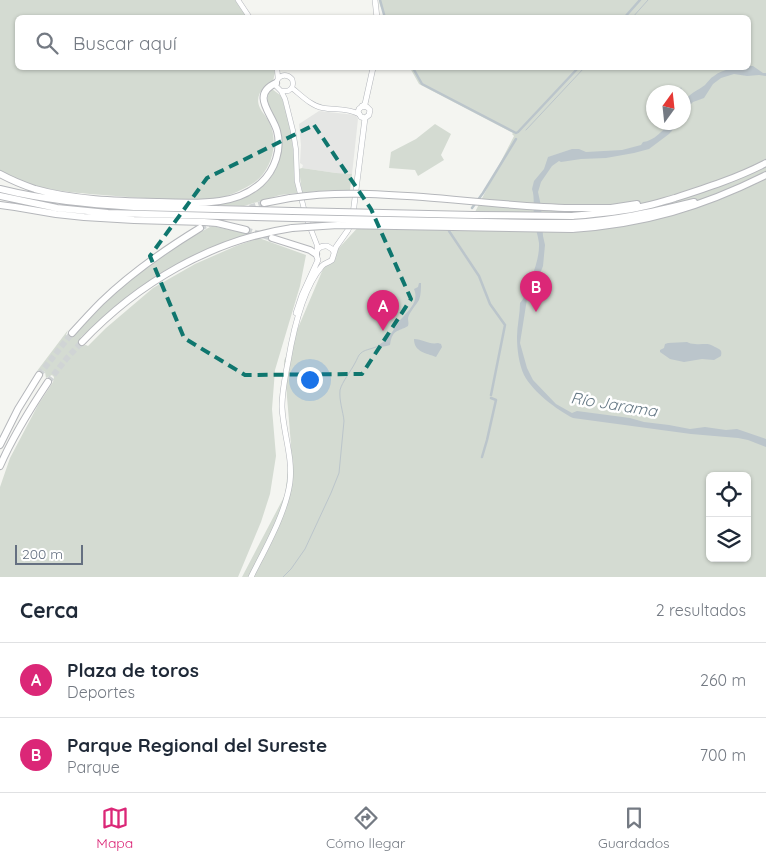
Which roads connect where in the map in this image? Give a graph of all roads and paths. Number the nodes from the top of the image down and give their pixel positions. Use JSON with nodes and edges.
{"nodes":[{"id":1,"x":238,"y":0,"type":"edge"},
{"id":2,"x":373,"y":0,"type":"edge"},
{"id":3,"x":248,"y":15,"type":"edge"},
{"id":4,"x":375,"y":15,"type":"edge"},
{"id":5,"x":277,"y":70,"type":"edge"},
{"id":6,"x":373,"y":70,"type":"edge"},
{"id":7,"x":279,"y":79,"type":"junction"},
{"id":8,"x":292,"y":88,"type":"junction"},
{"id":9,"x":284,"y":92,"type":"junction"},
{"id":10,"x":362,"y":112,"type":"junction"},
{"id":11,"x":766,"y":164,"type":"edge"},
{"id":12,"x":0,"y":174,"type":"edge"},
{"id":13,"x":766,"y":175,"type":"edge"},
{"id":14,"x":0,"y":178,"type":"edge"},
{"id":15,"x":0,"y":189,"type":"edge"},
{"id":16,"x":0,"y":196,"type":"edge"},
{"id":17,"x":59,"y":200,"type":"junction"},
{"id":18,"x":264,"y":203,"type":"tunnel mouth"},
{"id":19,"x":0,"y":204,"type":"edge"},
{"id":20,"x":33,"y":204,"type":"junction"},
{"id":21,"x":293,"y":214,"type":"junction"},
{"id":22,"x":572,"y":219,"type":"junction"},
{"id":23,"x":200,"y":228,"type":"tunnel mouth"},
{"id":24,"x":246,"y":230,"type":"tunnel mouth"},
{"id":25,"x":315,"y":237,"type":"junction"},
{"id":26,"x":272,"y":238,"type":"tunnel mouth"},
{"id":27,"x":325,"y":246,"type":"junction"},
{"id":28,"x":334,"y":252,"type":"junction"},
{"id":29,"x":317,"y":255,"type":"junction"},
{"id":30,"x":324,"y":264,"type":"junction"},
{"id":31,"x":72,"y":334,"type":"tunnel mouth"},
{"id":32,"x":82,"y":342,"type":"tunnel mouth"},
{"id":33,"x":40,"y":375,"type":"tunnel mouth"},
{"id":34,"x":48,"y":382,"type":"tunnel mouth"},
{"id":35,"x":0,"y":444,"type":"edge"},
{"id":36,"x":8,"y":448,"type":"junction"},
{"id":37,"x":0,"y":466,"type":"edge"},
{"id":38,"x":0,"y":471,"type":"edge"},
{"id":39,"x":249,"y":577,"type":"edge"}],
"edges":[{"from":1,"to":3,"type":"street"},
{"from":2,"to":4,"type":"main road"},
{"from":5,"to":7,"type":"street"},
{"from":6,"to":10,"type":"main road"},
{"from":7,"to":8,"type":"street"},
{"from":7,"to":9,"type":"street"},
{"from":7,"to":12,"type":"highway"},
{"from":8,"to":9,"type":"street"},
{"from":8,"to":10,"type":"street"},
{"from":9,"to":25,"type":"street"},
{"from":10,"to":27,"type":"main road"},
{"from":10,"to":28,"type":"main road"},
{"from":11,"to":22,"type":"highway"},
{"from":13,"to":22,"type":"highway"},
{"from":14,"to":17,"type":"highway"},
{"from":15,"to":17,"type":"highway"},
{"from":16,"to":20,"type":"highway"},
{"from":17,"to":21,"type":"highway"},
{"from":18,"to":22,"type":"highway","bridge":true},
{"from":19,"to":20,"type":"highway"},
{"from":19,"to":24,"type":"highway"},
{"from":20,"to":21,"type":"highway"},
{"from":21,"to":22,"type":"highway","bridge":true},
{"from":22,"to":32,"type":"highway","bridge":true},
{"from":23,"to":31,"type":"highway"},
{"from":25,"to":27,"type":"street"},
{"from":25,"to":29,"type":"street"},
{"from":26,"to":29,"type":"highway"},
{"from":27,"to":28,"type":"main road"},
{"from":27,"to":29,"type":"main road"},
{"from":28,"to":30,"type":"main road"},
{"from":29,"to":30,"type":"main road"},
{"from":29,"to":39,"type":"main road"},
{"from":30,"to":39,"type":"main road"},
{"from":33,"to":35,"type":"highway"},
{"from":34,"to":36,"type":"highway"},
{"from":36,"to":37,"type":"highway"},
{"from":36,"to":38,"type":"highway"}]}
